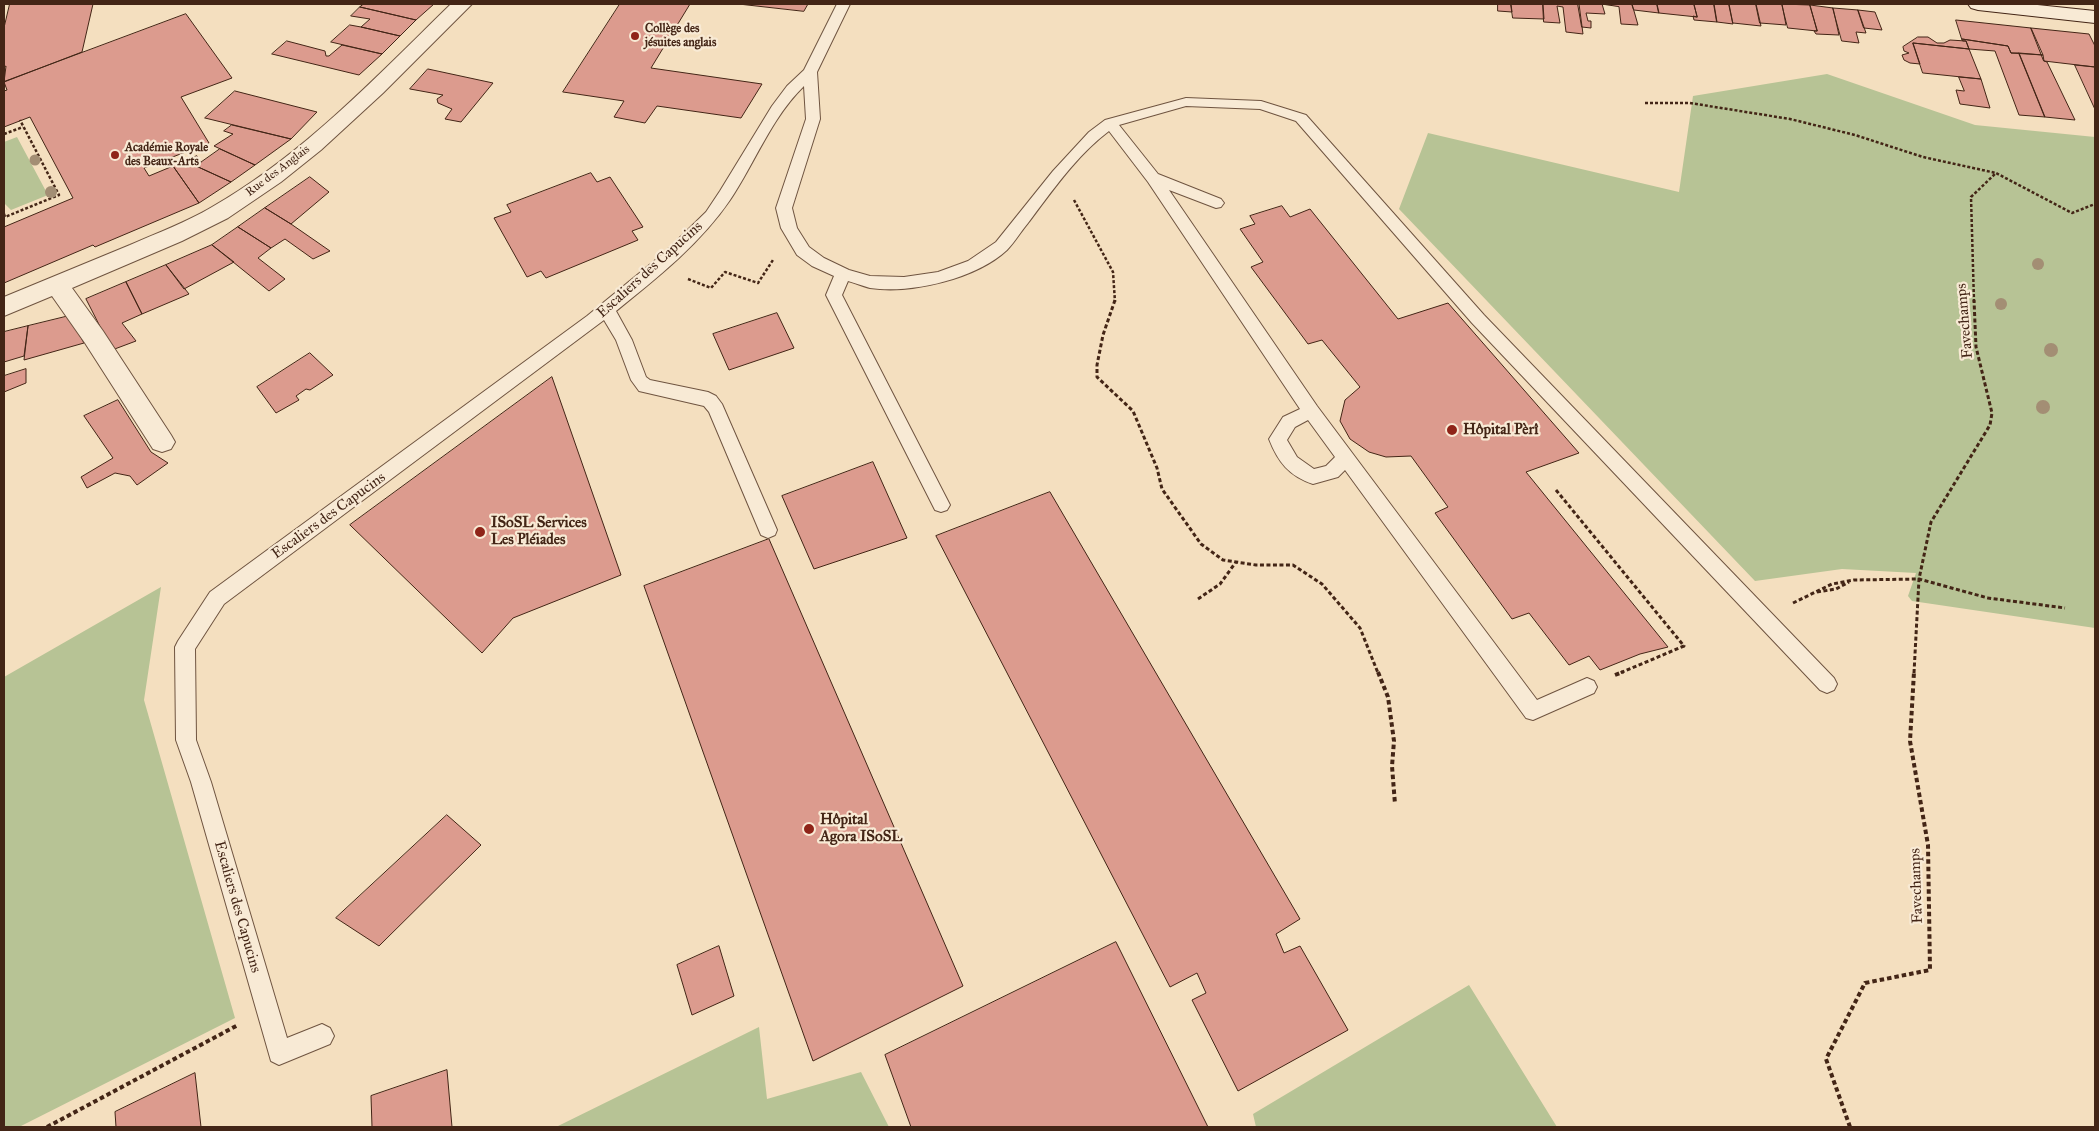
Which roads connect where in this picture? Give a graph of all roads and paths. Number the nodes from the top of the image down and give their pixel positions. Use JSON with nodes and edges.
{"nodes":[{"id":1,"x":462,"y":4,"type":"edge"},
{"id":2,"x":843,"y":4,"type":"edge"},
{"id":3,"x":1978,"y":4,"type":"edge"},
{"id":4,"x":2095,"y":17,"type":"edge"},
{"id":5,"x":810,"y":72,"type":"junction"},
{"id":6,"x":1645,"y":103,"type":"dead end"},
{"id":7,"x":20,"y":120,"type":"dead end"},
{"id":8,"x":1110,"y":123,"type":"junction"},
{"id":9,"x":23,"y":127,"type":"junction"},
{"id":10,"x":4,"y":134,"type":"edge"},
{"id":11,"x":1996,"y":173,"type":"junction"},
{"id":12,"x":1058,"y":174,"type":"junction"},
{"id":13,"x":1153,"y":178,"type":"junction"},
{"id":14,"x":1216,"y":203,"type":"dead end"},
{"id":15,"x":2095,"y":204,"type":"edge"},
{"id":16,"x":4,"y":214,"type":"edge"},
{"id":17,"x":798,"y":242,"type":"junction"},
{"id":18,"x":725,"y":272,"type":"dead end"},
{"id":19,"x":843,"y":274,"type":"junction"},
{"id":20,"x":57,"y":285,"type":"junction"},
{"id":21,"x":4,"y":307,"type":"edge"},
{"id":22,"x":607,"y":310,"type":"junction"},
{"id":23,"x":1311,"y":411,"type":"junction"},
{"id":24,"x":162,"y":442,"type":"dead end"},
{"id":25,"x":1345,"y":457,"type":"junction"},
{"id":26,"x":1556,"y":490,"type":"dead end"},
{"id":27,"x":941,"y":505,"type":"dead end"},
{"id":28,"x":768,"y":530,"type":"dead end"},
{"id":29,"x":1236,"y":562,"type":"junction"},
{"id":30,"x":1919,"y":579,"type":"junction"},
{"id":31,"x":1198,"y":599,"type":"dead end"},
{"id":32,"x":2065,"y":608,"type":"dead end"},
{"id":33,"x":1764,"y":617,"type":"junction"},
{"id":34,"x":1827,"y":684,"type":"dead end"},
{"id":35,"x":1587,"y":687,"type":"joint"},
{"id":36,"x":1395,"y":804,"type":"dead end"},
{"id":37,"x":267,"y":1010,"type":"junction"},
{"id":38,"x":322,"y":1036,"type":"dead end"},
{"id":39,"x":47,"y":1127,"type":"edge"},
{"id":40,"x":1850,"y":1127,"type":"edge"}],
"edges":[{"from":1,"to":20,"type":"street","name":"Rue des Anglais"},
{"from":2,"to":5,"type":"lane","name":"Escaliers des Capucins"},
{"from":3,"to":4,"type":"street"},
{"from":5,"to":17,"type":"lane"},
{"from":5,"to":22,"type":"lane","name":"Escaliers des Capucins"},
{"from":6,"to":11,"type":"path"},
{"from":7,"to":9,"type":"path"},
{"from":8,"to":12,"type":"lane"},
{"from":8,"to":13,"type":"lane"},
{"from":8,"to":33,"type":"lane"},
{"from":9,"to":10,"type":"path"},
{"from":9,"to":16,"type":"path"},
{"from":11,"to":15,"type":"path"},
{"from":11,"to":30,"type":"path","name":"Favechamps"},
{"from":12,"to":19,"type":"lane"},
{"from":12,"to":29,"type":"path"},
{"from":13,"to":14,"type":"lane"},
{"from":13,"to":23,"type":"lane"},
{"from":17,"to":18,"type":"path"},
{"from":17,"to":19,"type":"lane"},
{"from":19,"to":27,"type":"lane"},
{"from":20,"to":21,"type":"street","name":"Rue des Anglais"},
{"from":20,"to":24,"type":"street"},
{"from":22,"to":28,"type":"lane"},
{"from":22,"to":37,"type":"lane","name":"Escaliers des Capucins"},
{"from":23,"to":25,"type":"lane"},
{"from":23,"to":25,"type":"lane"},
{"from":25,"to":35,"type":"lane"},
{"from":26,"to":35,"type":"path"},
{"from":29,"to":31,"type":"path"},
{"from":29,"to":36,"type":"path"},
{"from":30,"to":32,"type":"path"},
{"from":30,"to":33,"type":"path"},
{"from":30,"to":40,"type":"path","name":"Favechamps"},
{"from":33,"to":34,"type":"lane"},
{"from":37,"to":38,"type":"lane","name":"Escaliers des Capucins"},
{"from":37,"to":39,"type":"path"}]}
